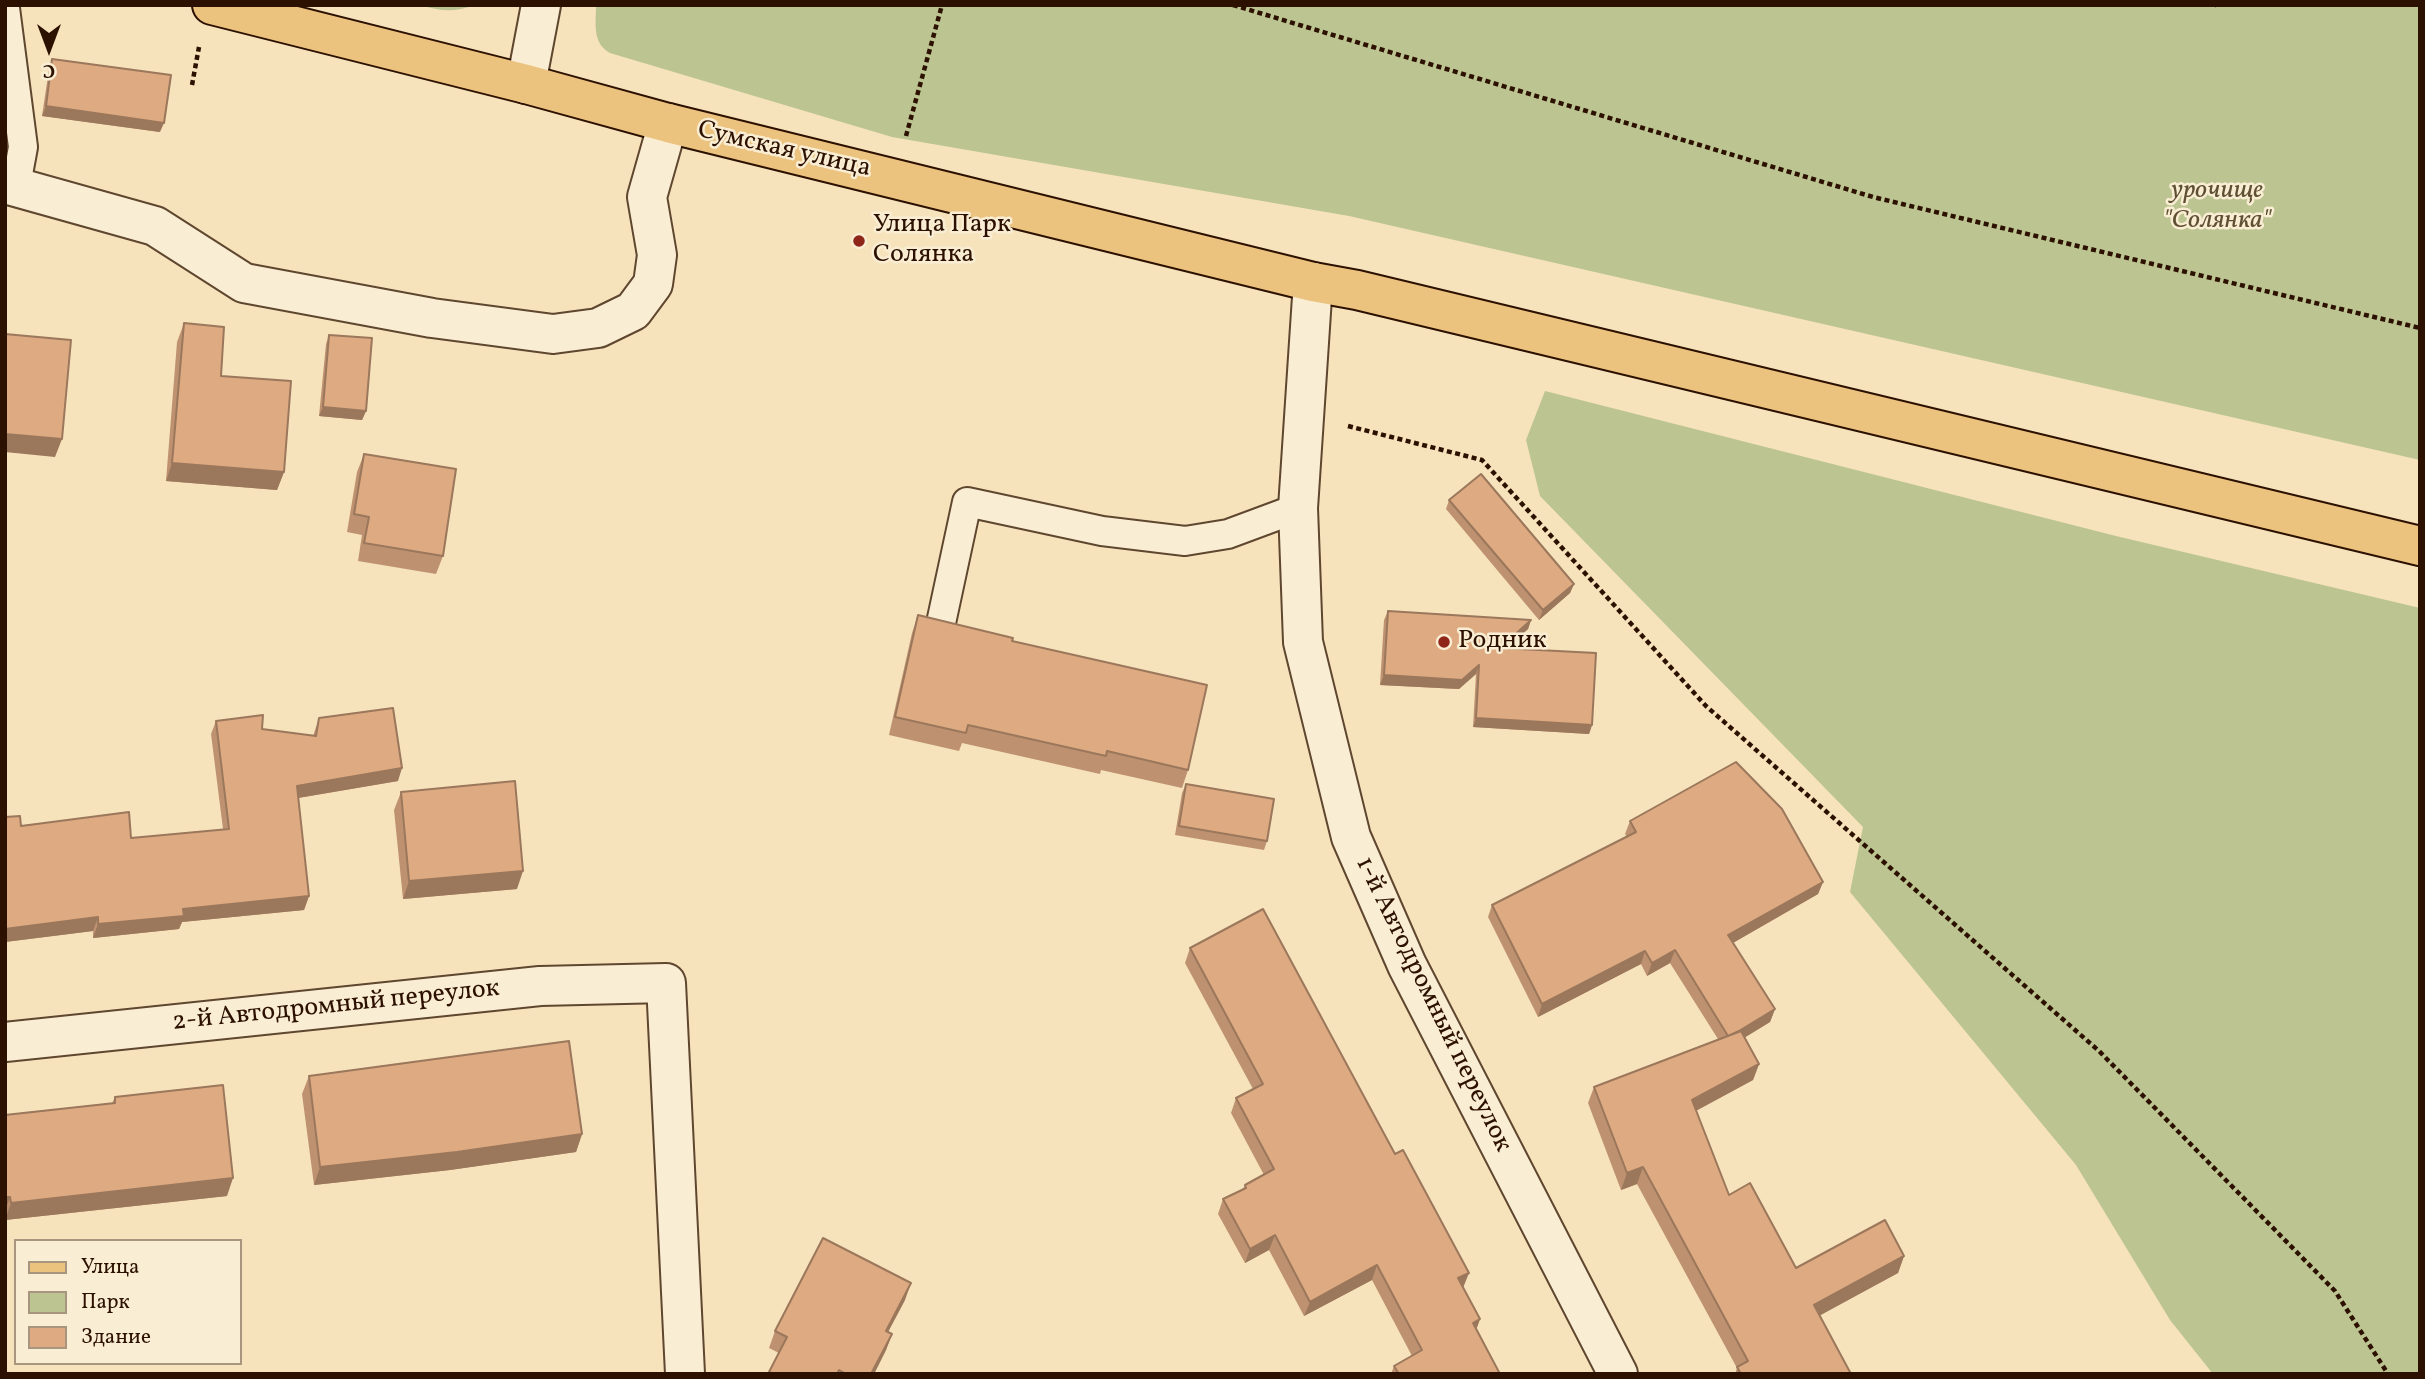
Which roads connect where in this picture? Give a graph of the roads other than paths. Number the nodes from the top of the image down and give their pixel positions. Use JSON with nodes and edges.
{"nodes":[{"id":1,"x":212,"y":5,"type":"edge"},
{"id":2,"x":541,"y":5,"type":"edge"},
{"id":3,"x":5,"y":8,"type":"edge"},
{"id":4,"x":526,"y":84,"type":"junction"},
{"id":5,"x":668,"y":123,"type":"junction"},
{"id":6,"x":10,"y":184,"type":"edge"},
{"id":7,"x":1313,"y":282,"type":"junction"},
{"id":8,"x":1298,"y":508,"type":"junction"},
{"id":9,"x":2420,"y":546,"type":"edge"},
{"id":10,"x":941,"y":623,"type":"edge"},
{"id":11,"x":5,"y":1042,"type":"edge"},
{"id":12,"x":685,"y":1374,"type":"edge"},
{"id":13,"x":1618,"y":1374,"type":"edge"}],
"edges":[{"from":1,"to":4,"type":"main road","name":"Сумская улица"},
{"from":2,"to":4,"type":"street"},
{"from":3,"to":6,"type":"lane"},
{"from":4,"to":5,"type":"main road","name":"Сумская улица"},
{"from":5,"to":6,"type":"street"},
{"from":5,"to":7,"type":"main road","name":"Сумская улица"},
{"from":7,"to":8,"type":"street","name":"1-й Автодромный переулок"},
{"from":7,"to":9,"type":"main road","name":"Сумская улица"},
{"from":8,"to":10,"type":"lane"},
{"from":8,"to":13,"type":"street","name":"1-й Автодромный переулок"},
{"from":11,"to":12,"type":"street","name":"2-й Автодромный переулок"}]}
